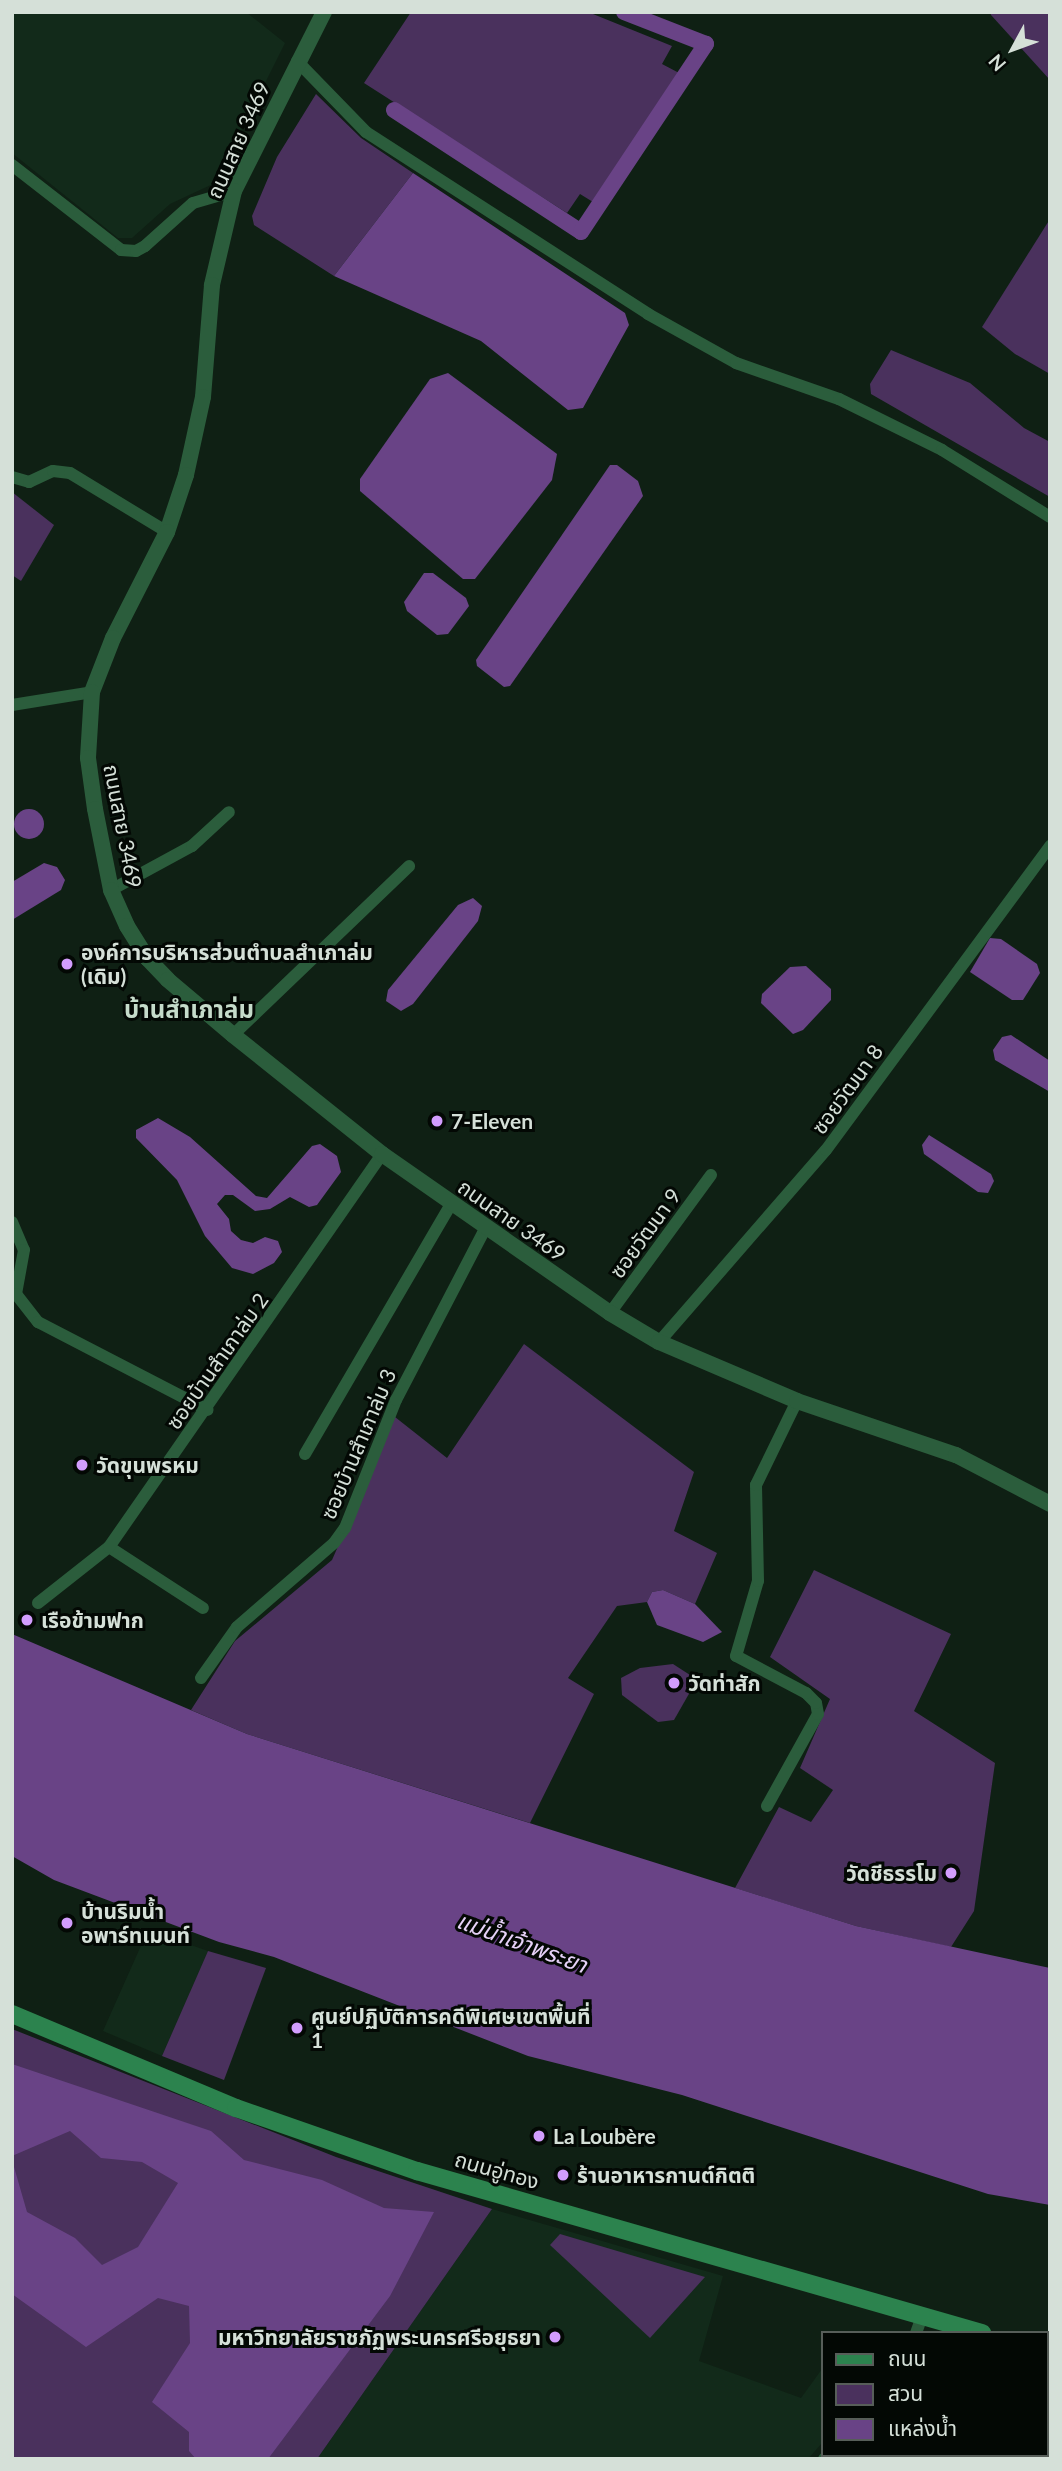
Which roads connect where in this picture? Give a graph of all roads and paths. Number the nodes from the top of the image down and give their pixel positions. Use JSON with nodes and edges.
{"nodes":[{"id":1,"x":324,"y":12,"type":"edge"},
{"id":2,"x":297,"y":61,"type":"junction"},
{"id":3,"x":12,"y":164,"type":"edge"},
{"id":4,"x":234,"y":191,"type":"junction"},
{"id":5,"x":12,"y":477,"type":"edge"},
{"id":6,"x":1050,"y":517,"type":"edge"},
{"id":7,"x":167,"y":531,"type":"junction"},
{"id":8,"x":92,"y":692,"type":"junction"},
{"id":9,"x":12,"y":705,"type":"edge"},
{"id":10,"x":229,"y":812,"type":"dead end"},
{"id":11,"x":1050,"y":846,"type":"edge"},
{"id":12,"x":409,"y":866,"type":"dead end"},
{"id":13,"x":111,"y":890,"type":"junction"},
{"id":14,"x":233,"y":1035,"type":"junction"},
{"id":15,"x":382,"y":1154,"type":"junction"},
{"id":16,"x":710,"y":1175,"type":"dead end"},
{"id":17,"x":451,"y":1204,"type":"junction"},
{"id":18,"x":12,"y":1222,"type":"edge"},
{"id":19,"x":485,"y":1229,"type":"junction"},
{"id":20,"x":610,"y":1313,"type":"junction"},
{"id":21,"x":659,"y":1342,"type":"junction"},
{"id":22,"x":797,"y":1401,"type":"junction"},
{"id":23,"x":208,"y":1410,"type":"junction"},
{"id":24,"x":304,"y":1454,"type":"dead end"},
{"id":25,"x":1050,"y":1504,"type":"edge"},
{"id":26,"x":109,"y":1547,"type":"junction"},
{"id":27,"x":38,"y":1603,"type":"dead end"},
{"id":28,"x":203,"y":1608,"type":"dead end"},
{"id":29,"x":201,"y":1678,"type":"dead end"},
{"id":30,"x":767,"y":1805,"type":"dead end"},
{"id":31,"x":12,"y":2014,"type":"edge"},
{"id":32,"x":923,"y":2314,"type":"junction"},
{"id":33,"x":917,"y":2331,"type":"edge"},
{"id":34,"x":976,"y":2331,"type":"edge"}],
"edges":[{"from":1,"to":2,"type":"street","name":"ถนนสาย 3469"},
{"from":2,"to":4,"type":"street","name":"ถนนสาย 3469"},
{"from":2,"to":6,"type":"street"},
{"from":3,"to":4,"type":"street"},
{"from":4,"to":7,"type":"street","name":"ถนนสาย 3469"},
{"from":5,"to":7,"type":"street"},
{"from":7,"to":8,"type":"street","name":"ถนนสาย 3469"},
{"from":8,"to":9,"type":"street"},
{"from":8,"to":13,"type":"street","name":"ถนนสาย 3469"},
{"from":10,"to":13,"type":"street"},
{"from":11,"to":21,"type":"street","name":"ซอยวัฒนา 8"},
{"from":12,"to":14,"type":"street"},
{"from":13,"to":14,"type":"street","name":"ถนนสาย 3469"},
{"from":14,"to":15,"type":"street","name":"ถนนสาย 3469"},
{"from":15,"to":17,"type":"street","name":"ถนนสาย 3469"},
{"from":15,"to":23,"type":"street","name":"ซอยบ้านสำเภาล่ม 2"},
{"from":16,"to":20,"type":"street","name":"ซอยวัฒนา 9"},
{"from":17,"to":19,"type":"street","name":"ถนนสาย 3469"},
{"from":17,"to":24,"type":"street"},
{"from":18,"to":23,"type":"street"},
{"from":19,"to":20,"type":"street","name":"ถนนสาย 3469"},
{"from":19,"to":29,"type":"street","name":"ซอยบ้านสำเภาล่ม 3"},
{"from":20,"to":21,"type":"street","name":"ถนนสาย 3469"},
{"from":21,"to":22,"type":"street","name":"ถนนสาย 3469"},
{"from":22,"to":25,"type":"street","name":"ถนนสาย 3469"},
{"from":22,"to":30,"type":"street"},
{"from":23,"to":26,"type":"street","name":"ซอยบ้านสำเภาล่ม 2"},
{"from":26,"to":27,"type":"street","name":"ซอยบ้านสำเภาล่ม 2"},
{"from":26,"to":28,"type":"street"},
{"from":31,"to":32,"type":"main road","name":"ถนนอู่ทอง"},
{"from":32,"to":33,"type":"street"},
{"from":32,"to":34,"type":"main road","name":"ถนนอู่ทอง"}]}
